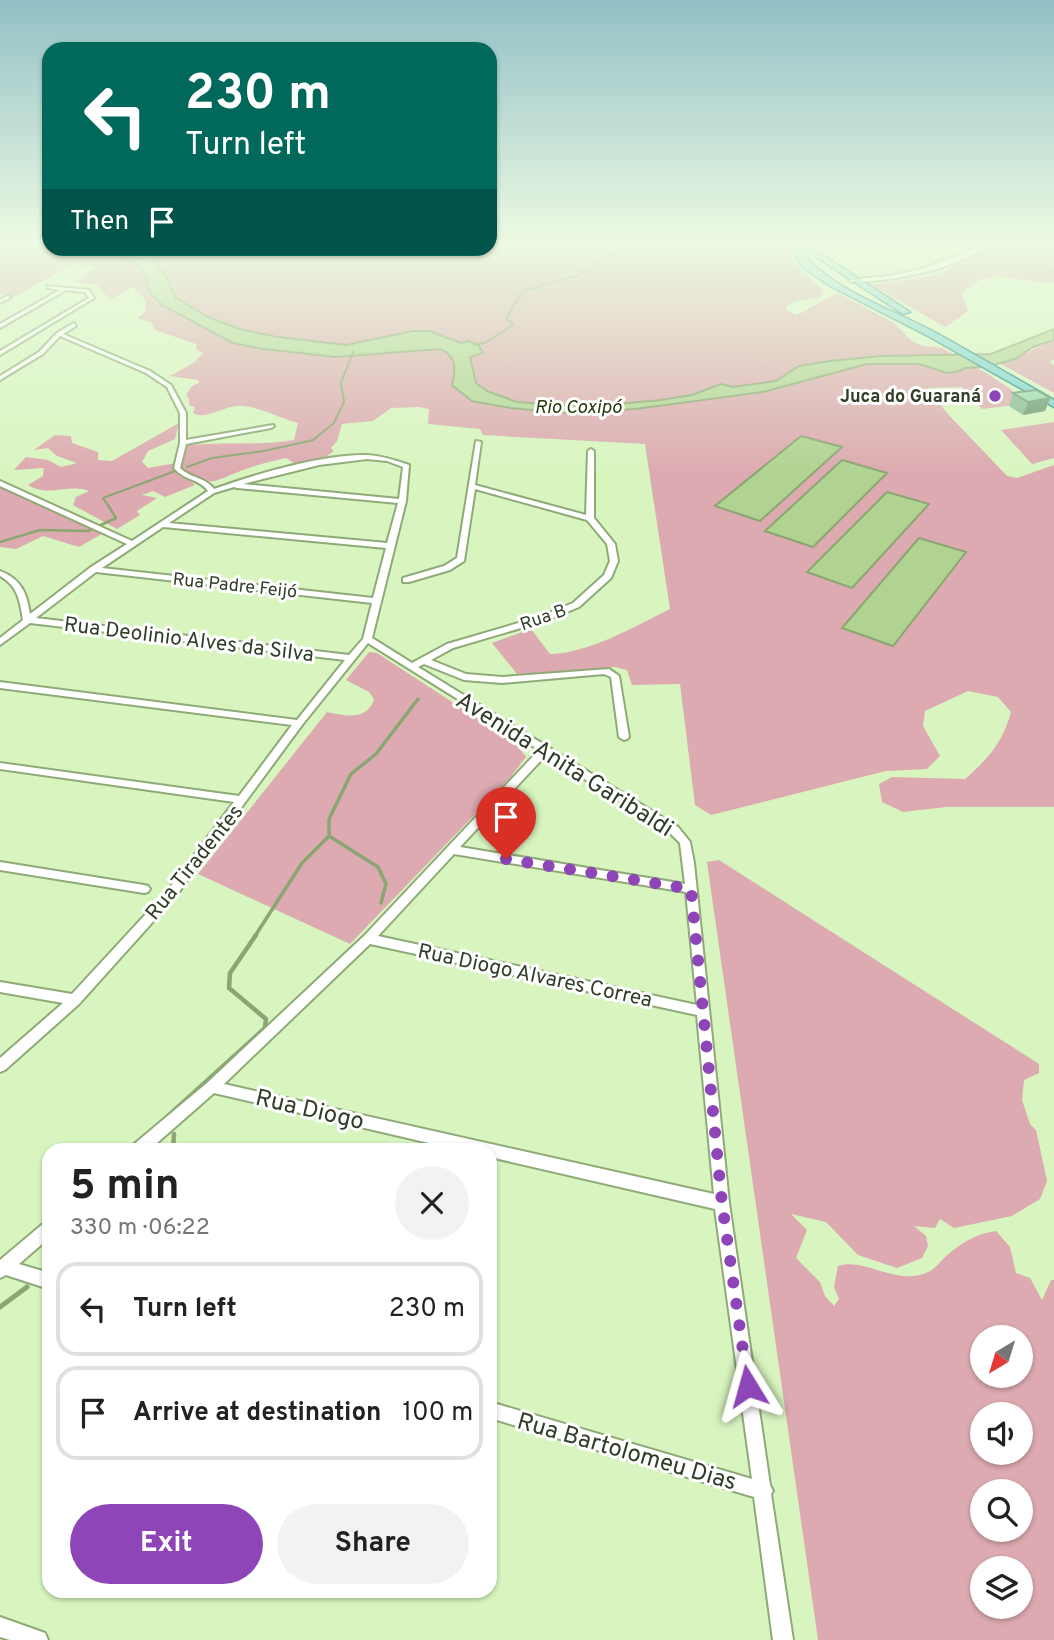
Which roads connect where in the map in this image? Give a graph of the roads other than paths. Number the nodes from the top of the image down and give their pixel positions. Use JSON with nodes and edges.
{"nodes":[{"id":1,"x":55,"y":321,"type":"edge"},
{"id":2,"x":902,"y":321,"type":"edge"},
{"id":3,"x":918,"y":321,"type":"edge"},
{"id":4,"x":74,"y":325,"type":"dead end"},
{"id":5,"x":59,"y":334,"type":"junction"},
{"id":6,"x":951,"y":344,"type":"junction"},
{"id":7,"x":1,"y":352,"type":"edge"},
{"id":8,"x":1004,"y":373,"type":"junction"},
{"id":9,"x":0,"y":378,"type":"edge"},
{"id":10,"x":1054,"y":398,"type":"edge"},
{"id":11,"x":1054,"y":404,"type":"edge"},
{"id":12,"x":271,"y":426,"type":"dead end"},
{"id":13,"x":478,"y":442,"type":"dead end"},
{"id":14,"x":183,"y":443,"type":"junction"},
{"id":15,"x":591,"y":450,"type":"dead end"},
{"id":16,"x":0,"y":483,"type":"edge"},
{"id":17,"x":229,"y":486,"type":"junction"},
{"id":18,"x":471,"y":486,"type":"junction"},
{"id":19,"x":212,"y":492,"type":"junction"},
{"id":20,"x":401,"y":501,"type":"junction"},
{"id":21,"x":590,"y":518,"type":"junction"},
{"id":22,"x":161,"y":525,"type":"junction"},
{"id":23,"x":132,"y":544,"type":"junction"},
{"id":24,"x":390,"y":546,"type":"junction"},
{"id":25,"x":94,"y":569,"type":"junction"},
{"id":26,"x":0,"y":573,"type":"edge"},
{"id":27,"x":406,"y":580,"type":"dead end"},
{"id":28,"x":377,"y":601,"type":"junction"},
{"id":29,"x":27,"y":620,"type":"junction"},
{"id":30,"x":367,"y":639,"type":"junction"},
{"id":31,"x":0,"y":642,"type":"edge"},
{"id":32,"x":352,"y":658,"type":"junction"},
{"id":33,"x":425,"y":661,"type":"junction"},
{"id":34,"x":412,"y":667,"type":"junction"},
{"id":35,"x":0,"y":685,"type":"edge"},
{"id":36,"x":299,"y":723,"type":"junction"},
{"id":37,"x":624,"y":737,"type":"dead end"},
{"id":38,"x":545,"y":750,"type":"junction"},
{"id":39,"x":0,"y":766,"type":"edge"},
{"id":40,"x":243,"y":800,"type":"junction"},
{"id":41,"x":453,"y":850,"type":"junction"},
{"id":42,"x":0,"y":866,"type":"edge"},
{"id":43,"x":144,"y":889,"type":"dead end"},
{"id":44,"x":691,"y":889,"type":"junction"},
{"id":45,"x":369,"y":939,"type":"junction"},
{"id":46,"x":0,"y":987,"type":"edge"},
{"id":47,"x":75,"y":1000,"type":"junction"},
{"id":48,"x":702,"y":1011,"type":"junction"},
{"id":49,"x":0,"y":1066,"type":"edge"},
{"id":50,"x":212,"y":1087,"type":"junction"},
{"id":51,"x":146,"y":1143,"type":"edge"},
{"id":52,"x":459,"y":1143,"type":"edge"},
{"id":53,"x":497,"y":1152,"type":"edge"},
{"id":54,"x":722,"y":1203,"type":"junction"},
{"id":55,"x":42,"y":1234,"type":"edge"},
{"id":56,"x":2,"y":1269,"type":"edge"},
{"id":57,"x":42,"y":1279,"type":"edge"},
{"id":58,"x":497,"y":1412,"type":"edge"},
{"id":59,"x":764,"y":1491,"type":"junction"},
{"id":60,"x":0,"y":1627,"type":"edge"},
{"id":61,"x":38,"y":1640,"type":"edge"},
{"id":62,"x":783,"y":1640,"type":"edge"}],
"edges":[{"from":1,"to":7,"type":"street"},
{"from":2,"to":6,"type":"main road"},
{"from":3,"to":6,"type":"main road"},
{"from":4,"to":5,"type":"street"},
{"from":5,"to":9,"type":"street"},
{"from":5,"to":14,"type":"street"},
{"from":6,"to":8,"type":"main road"},
{"from":8,"to":10,"type":"main road"},
{"from":8,"to":11,"type":"main road"},
{"from":12,"to":14,"type":"street"},
{"from":13,"to":18,"type":"street"},
{"from":14,"to":19,"type":"street"},
{"from":15,"to":21,"type":"street"},
{"from":16,"to":23,"type":"street"},
{"from":17,"to":19,"type":"street"},
{"from":17,"to":20,"type":"street"},
{"from":17,"to":20,"type":"street"},
{"from":18,"to":21,"type":"street"},
{"from":18,"to":27,"type":"street"},
{"from":19,"to":22,"type":"street"},
{"from":20,"to":24,"type":"street"},
{"from":21,"to":33,"type":"street","name":"Rua B"},
{"from":22,"to":23,"type":"street"},
{"from":22,"to":24,"type":"street"},
{"from":23,"to":25,"type":"street"},
{"from":24,"to":28,"type":"street"},
{"from":25,"to":28,"type":"street","name":"Rua Padre Feijó"},
{"from":25,"to":29,"type":"street"},
{"from":26,"to":29,"type":"street"},
{"from":28,"to":30,"type":"street"},
{"from":29,"to":31,"type":"street"},
{"from":29,"to":32,"type":"street","name":"Rua Deolinio Alves da Silva"},
{"from":30,"to":32,"type":"street","name":"Rua Tiradentes"},
{"from":30,"to":34,"type":"street","name":"Avenida Anita Garibaldi"},
{"from":32,"to":36,"type":"street","name":"Rua Tiradentes"},
{"from":33,"to":34,"type":"street","name":"Rua B"},
{"from":33,"to":37,"type":"street"},
{"from":34,"to":38,"type":"street","name":"Avenida Anita Garibaldi"},
{"from":35,"to":36,"type":"street"},
{"from":36,"to":40,"type":"street","name":"Rua Tiradentes"},
{"from":38,"to":41,"type":"street"},
{"from":38,"to":44,"type":"street","name":"Avenida Anita Garibaldi"},
{"from":39,"to":40,"type":"street"},
{"from":40,"to":47,"type":"street","name":"Rua Tiradentes"},
{"from":41,"to":44,"type":"street"},
{"from":41,"to":45,"type":"street"},
{"from":42,"to":43,"type":"street"},
{"from":44,"to":48,"type":"street","name":"Avenida Anita Garibaldi"},
{"from":45,"to":48,"type":"street","name":"Rua Diogo Alvares Correa"},
{"from":45,"to":50,"type":"street"},
{"from":46,"to":47,"type":"street"},
{"from":47,"to":49,"type":"street","name":"Rua Tiradentes"},
{"from":48,"to":54,"type":"street","name":"Avenida Anita Garibaldi"},
{"from":50,"to":51,"type":"street"},
{"from":50,"to":52,"type":"street","name":"Rua Diogo"},
{"from":53,"to":54,"type":"street","name":"Rua Diogo"},
{"from":54,"to":59,"type":"street","name":"Avenida Anita Garibaldi"},
{"from":55,"to":56,"type":"street"},
{"from":56,"to":57,"type":"street"},
{"from":58,"to":59,"type":"street","name":"Rua Bartolomeu Dias"},
{"from":59,"to":62,"type":"street","name":"Avenida Anita Garibaldi"},
{"from":60,"to":61,"type":"street"}]}
